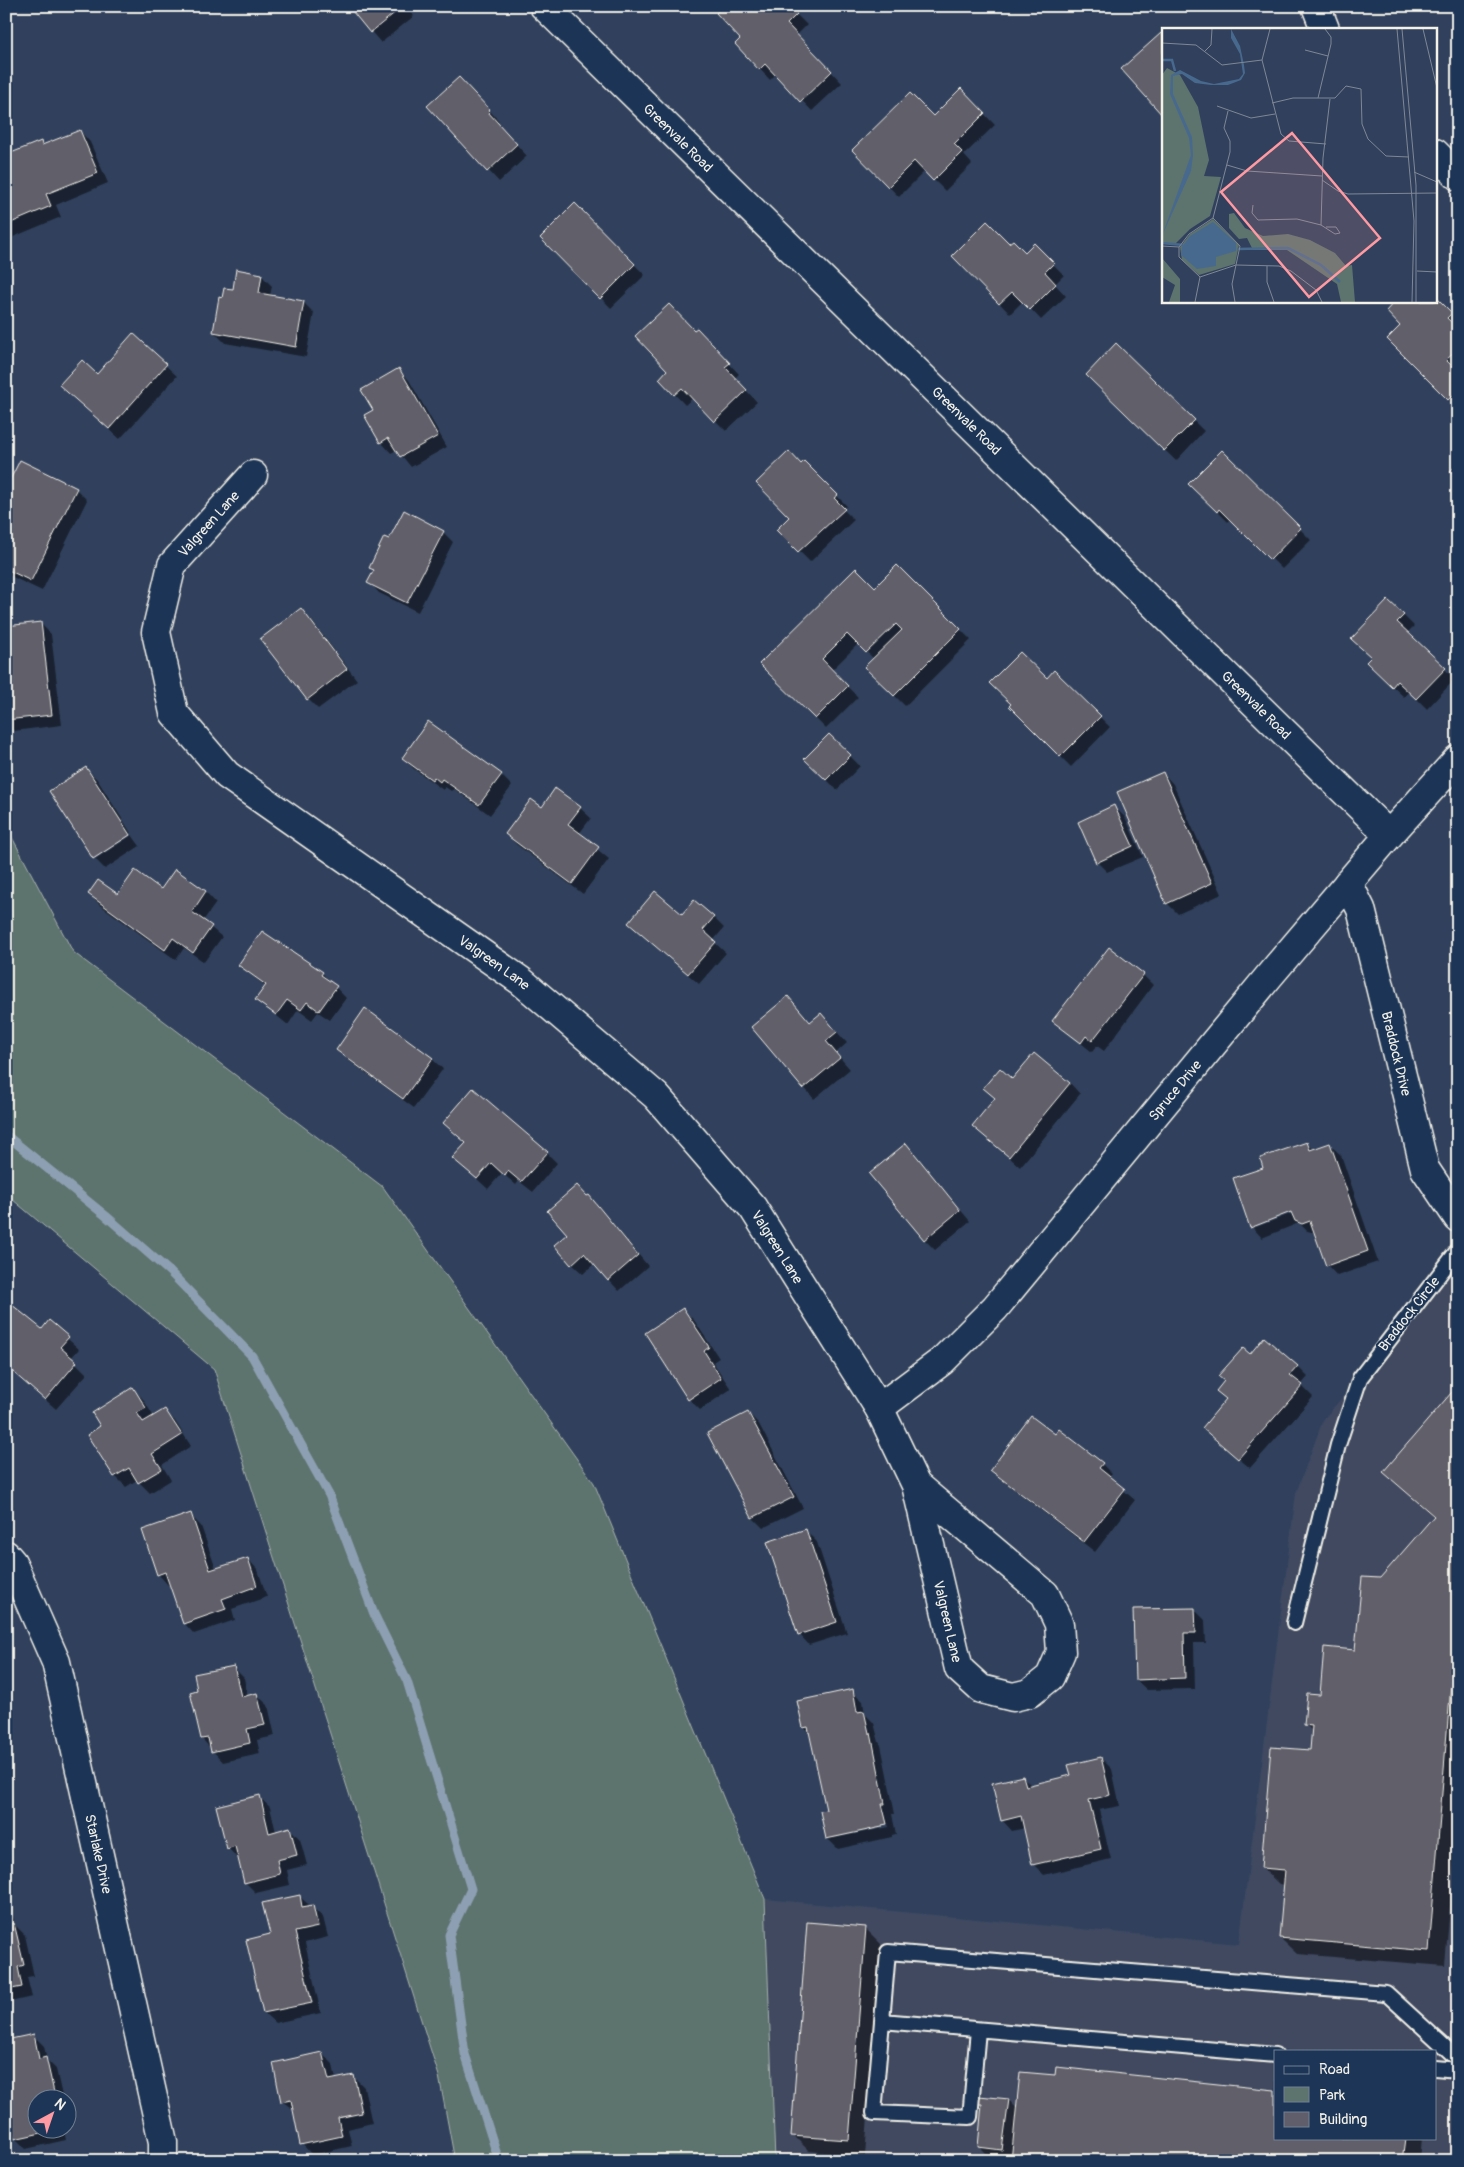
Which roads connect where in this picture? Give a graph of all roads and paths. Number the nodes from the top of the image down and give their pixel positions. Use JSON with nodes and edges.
{"nodes":[{"id":1,"x":544,"y":6,"type":"edge"},
{"id":2,"x":1316,"y":6,"type":"edge"},
{"id":3,"x":1325,"y":28,"type":"edge"},
{"id":4,"x":1436,"y":154,"type":"edge"},
{"id":5,"x":1458,"y":176,"type":"edge"},
{"id":6,"x":253,"y":475,"type":"dead end"},
{"id":7,"x":1458,"y":759,"type":"edge"},
{"id":8,"x":1389,"y":835,"type":"junction"},
{"id":9,"x":1348,"y":883,"type":"junction"},
{"id":10,"x":1458,"y":1218,"type":"edge"},
{"id":11,"x":1458,"y":1250,"type":"edge"},
{"id":12,"x":879,"y":1408,"type":"junction"},
{"id":13,"x":916,"y":1485,"type":"junction"},
{"id":14,"x":6,"y":1555,"type":"edge"},
{"id":15,"x":1294,"y":1623,"type":"dead end"},
{"id":16,"x":882,"y":2021,"type":"junction"},
{"id":17,"x":978,"y":2030,"type":"junction"},
{"id":18,"x":1274,"y":2055,"type":"edge"},
{"id":19,"x":1458,"y":2059,"type":"edge"},
{"id":20,"x":1436,"y":2068,"type":"edge"},
{"id":21,"x":1458,"y":2070,"type":"edge"},
{"id":22,"x":163,"y":2161,"type":"edge"}],
"edges":[{"from":1,"to":8,"type":"street","name":"Greenvale Road"},
{"from":2,"to":3,"type":"street"},
{"from":4,"to":5,"type":"street"},
{"from":6,"to":12,"type":"street","name":"Valgreen Lane"},
{"from":7,"to":8,"type":"street","name":"Spruce Drive"},
{"from":8,"to":9,"type":"street","name":"Spruce Drive"},
{"from":9,"to":10,"type":"street","name":"Braddock Drive"},
{"from":9,"to":12,"type":"street","name":"Spruce Drive"},
{"from":11,"to":15,"type":"lane","name":"Braddock Circle"},
{"from":12,"to":13,"type":"street","name":"Valgreen Lane"},
{"from":13,"to":13,"type":"street","name":"Valgreen Lane"},
{"from":14,"to":22,"type":"street","name":"Starlake Drive"},
{"from":16,"to":17,"type":"lane"},
{"from":16,"to":17,"type":"lane"},
{"from":16,"to":19,"type":"lane"},
{"from":17,"to":18,"type":"lane"},
{"from":20,"to":21,"type":"lane"}]}
